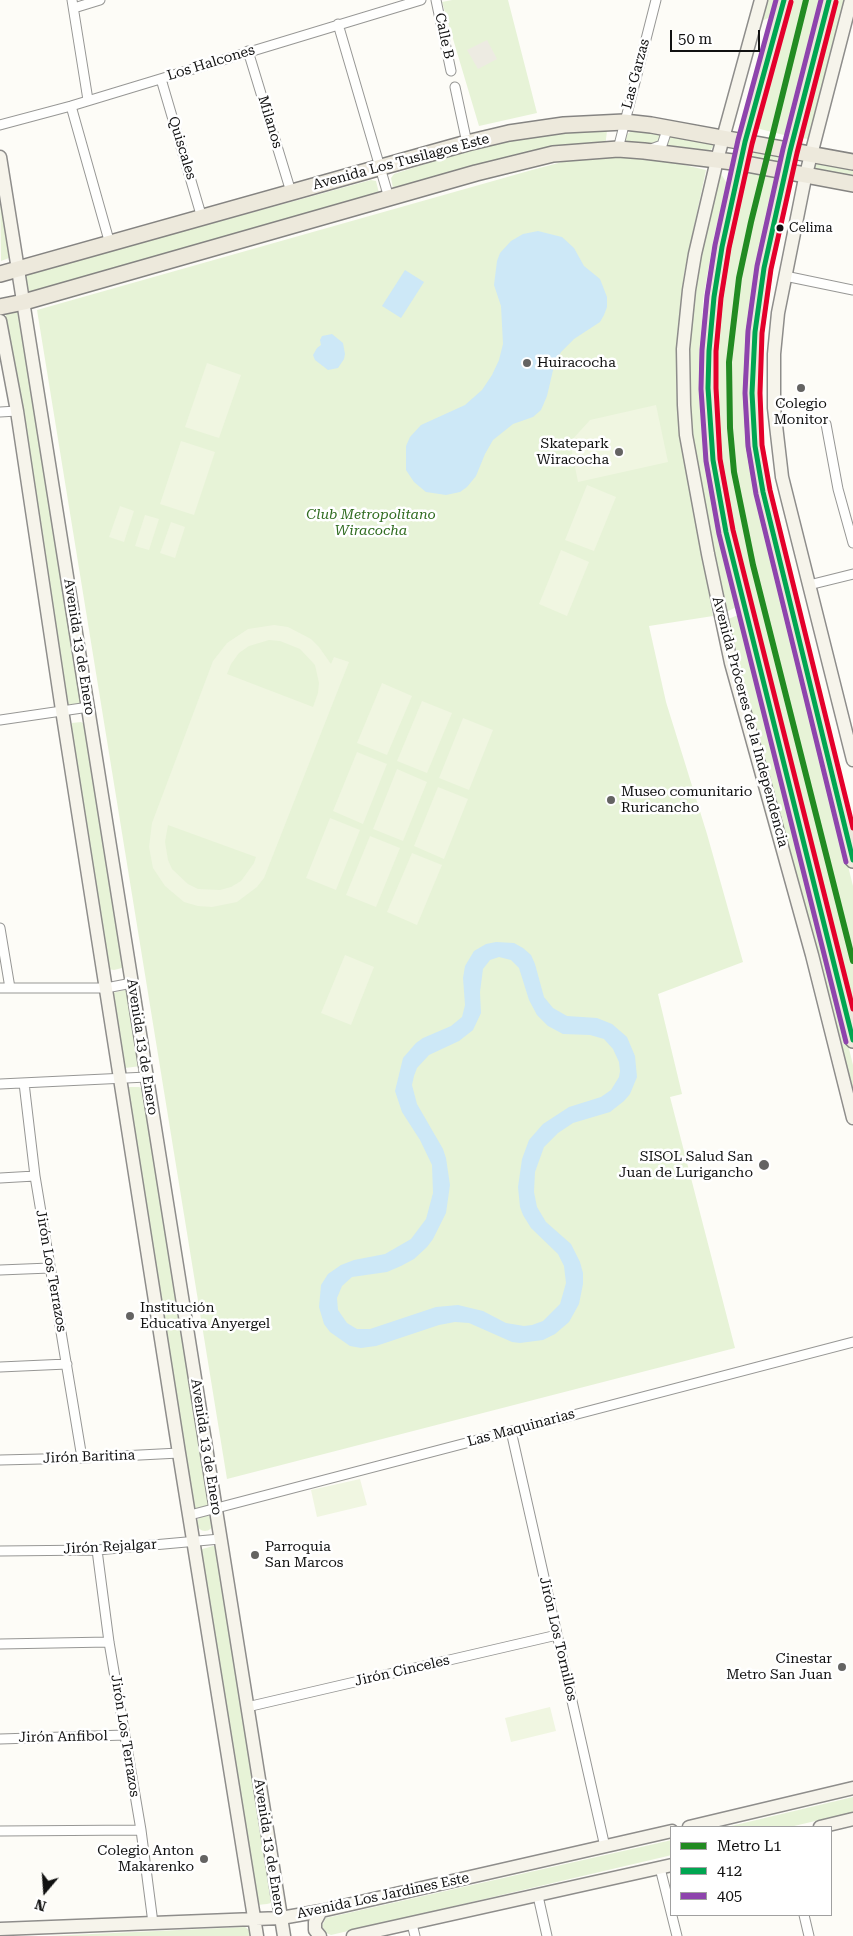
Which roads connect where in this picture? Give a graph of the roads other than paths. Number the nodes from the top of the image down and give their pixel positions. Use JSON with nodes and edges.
{"nodes":[{"id":1,"x":100,"y":0,"type":"edge"},
{"id":2,"x":421,"y":0,"type":"edge"},
{"id":3,"x":436,"y":0,"type":"edge"},
{"id":4,"x":656,"y":0,"type":"edge"},
{"id":5,"x":761,"y":0,"type":"edge"},
{"id":6,"x":784,"y":0,"type":"edge"},
{"id":7,"x":829,"y":0,"type":"edge"},
{"id":8,"x":851,"y":0,"type":"edge"},
{"id":9,"x":73,"y":4,"type":"edge"},
{"id":10,"x":338,"y":24,"type":"junction"},
{"id":11,"x":248,"y":51,"type":"junction"},
{"id":12,"x":451,"y":72,"type":"dead end"},
{"id":13,"x":161,"y":79,"type":"junction"},
{"id":14,"x":455,"y":87,"type":"dead end"},
{"id":15,"x":88,"y":100,"type":"junction"},
{"id":16,"x":71,"y":106,"type":"junction"},
{"id":17,"x":624,"y":122,"type":"junction"},
{"id":18,"x":0,"y":124,"type":"edge"},
{"id":19,"x":668,"y":128,"type":"junction"},
{"id":20,"x":723,"y":138,"type":"junction"},
{"id":21,"x":746,"y":142,"type":"junction"},
{"id":22,"x":467,"y":143,"type":"junction"},
{"id":23,"x":618,"y":149,"type":"junction"},
{"id":24,"x":644,"y":150,"type":"junction"},
{"id":25,"x":790,"y":151,"type":"junction"},
{"id":26,"x":810,"y":155,"type":"junction"},
{"id":27,"x":0,"y":158,"type":"edge"},
{"id":28,"x":717,"y":160,"type":"junction"},
{"id":29,"x":853,"y":162,"type":"edge"},
{"id":30,"x":741,"y":163,"type":"junction"},
{"id":31,"x":379,"y":168,"type":"junction"},
{"id":32,"x":785,"y":170,"type":"junction"},
{"id":33,"x":806,"y":174,"type":"junction"},
{"id":34,"x":853,"y":184,"type":"edge"},
{"id":35,"x":291,"y":192,"type":"junction"},
{"id":36,"x":389,"y":198,"type":"junction"},
{"id":37,"x":202,"y":218,"type":"junction"},
{"id":38,"x":110,"y":244,"type":"junction"},
{"id":39,"x":19,"y":269,"type":"junction"},
{"id":40,"x":0,"y":274,"type":"edge"},
{"id":41,"x":785,"y":276,"type":"junction"},
{"id":42,"x":853,"y":290,"type":"edge"},
{"id":43,"x":24,"y":302,"type":"junction"},
{"id":44,"x":0,"y":307,"type":"edge"},
{"id":45,"x":0,"y":320,"type":"edge"},
{"id":46,"x":17,"y":411,"type":"junction"},
{"id":47,"x":0,"y":412,"type":"edge"},
{"id":48,"x":826,"y":424,"type":"dead end"},
{"id":49,"x":853,"y":543,"type":"edge"},
{"id":50,"x":853,"y":574,"type":"edge"},
{"id":51,"x":809,"y":585,"type":"junction"},
{"id":52,"x":89,"y":707,"type":"junction"},
{"id":53,"x":62,"y":710,"type":"junction"},
{"id":54,"x":0,"y":720,"type":"edge"},
{"id":55,"x":853,"y":760,"type":"edge"},
{"id":56,"x":853,"y":860,"type":"edge"},
{"id":57,"x":0,"y":928,"type":"edge"},
{"id":58,"x":132,"y":983,"type":"junction"},
{"id":59,"x":0,"y":988,"type":"edge"},
{"id":60,"x":10,"y":988,"type":"junction"},
{"id":61,"x":106,"y":988,"type":"junction"},
{"id":62,"x":853,"y":1040,"type":"edge"},
{"id":63,"x":147,"y":1077,"type":"junction"},
{"id":64,"x":121,"y":1079,"type":"junction"},
{"id":65,"x":24,"y":1083,"type":"junction"},
{"id":66,"x":0,"y":1084,"type":"edge"},
{"id":67,"x":853,"y":1118,"type":"edge"},
{"id":68,"x":35,"y":1176,"type":"junction"},
{"id":69,"x":0,"y":1178,"type":"edge"},
{"id":70,"x":50,"y":1268,"type":"junction"},
{"id":71,"x":0,"y":1270,"type":"edge"},
{"id":72,"x":853,"y":1342,"type":"edge"},
{"id":73,"x":67,"y":1364,"type":"junction"},
{"id":74,"x":0,"y":1367,"type":"edge"},
{"id":75,"x":511,"y":1431,"type":"junction"},
{"id":76,"x":179,"y":1453,"type":"junction"},
{"id":77,"x":82,"y":1458,"type":"junction"},
{"id":78,"x":0,"y":1460,"type":"edge"},
{"id":79,"x":215,"y":1508,"type":"junction"},
{"id":80,"x":190,"y":1515,"type":"junction"},
{"id":81,"x":220,"y":1539,"type":"junction"},
{"id":82,"x":193,"y":1542,"type":"junction"},
{"id":83,"x":96,"y":1550,"type":"junction"},
{"id":84,"x":0,"y":1551,"type":"edge"},
{"id":85,"x":557,"y":1635,"type":"junction"},
{"id":86,"x":110,"y":1642,"type":"junction"},
{"id":87,"x":0,"y":1644,"type":"edge"},
{"id":88,"x":246,"y":1707,"type":"junction"},
{"id":89,"x":125,"y":1735,"type":"junction"},
{"id":90,"x":0,"y":1738,"type":"edge"},
{"id":91,"x":853,"y":1788,"type":"edge"},
{"id":92,"x":853,"y":1819,"type":"edge"},
{"id":93,"x":693,"y":1826,"type":"edge"},
{"id":94,"x":824,"y":1826,"type":"edge"},
{"id":95,"x":141,"y":1830,"type":"junction"},
{"id":96,"x":670,"y":1831,"type":"edge"},
{"id":97,"x":0,"y":1832,"type":"edge"},
{"id":98,"x":605,"y":1847,"type":"junction"},
{"id":99,"x":666,"y":1867,"type":"edge"},
{"id":100,"x":670,"y":1892,"type":"edge"},
{"id":101,"x":538,"y":1896,"type":"junction"},
{"id":102,"x":321,"y":1911,"type":"junction"},
{"id":103,"x":674,"y":1916,"type":"edge"},
{"id":104,"x":804,"y":1916,"type":"edge"},
{"id":105,"x":281,"y":1918,"type":"junction"},
{"id":106,"x":253,"y":1919,"type":"junction"},
{"id":107,"x":153,"y":1923,"type":"junction"},
{"id":108,"x":0,"y":1929,"type":"edge"},
{"id":109,"x":413,"y":1930,"type":"edge"},
{"id":110,"x":257,"y":1936,"type":"edge"},
{"id":111,"x":284,"y":1936,"type":"edge"},
{"id":112,"x":320,"y":1936,"type":"edge"},
{"id":113,"x":353,"y":1936,"type":"edge"},
{"id":114,"x":547,"y":1936,"type":"edge"},
{"id":115,"x":677,"y":1936,"type":"edge"},
{"id":116,"x":809,"y":1936,"type":"edge"}],
"edges":[{"from":1,"to":9,"type":"street"},
{"from":2,"to":10,"type":"street","name":"Los Halcones"},
{"from":3,"to":12,"type":"street","name":"Calle B"},
{"from":4,"to":17,"type":"street","name":"Las Garzas"},
{"from":5,"to":20,"type":"main road","name":"Avenida Próceres de la Independencia"},
{"from":6,"to":21,"type":"main road","name":"Avenida Próceres de la Independencia"},
{"from":7,"to":25,"type":"main road"},
{"from":8,"to":26,"type":"main road"},
{"from":9,"to":15,"type":"street"},
{"from":10,"to":11,"type":"street","name":"Los Halcones"},
{"from":10,"to":31,"type":"street"},
{"from":11,"to":13,"type":"street","name":"Los Halcones"},
{"from":11,"to":35,"type":"street","name":"Milanos"},
{"from":13,"to":15,"type":"street","name":"Los Halcones"},
{"from":13,"to":37,"type":"street","name":"Quiscales"},
{"from":14,"to":22,"type":"street"},
{"from":15,"to":16,"type":"street","name":"Los Halcones"},
{"from":16,"to":18,"type":"street","name":"Los Halcones"},
{"from":16,"to":38,"type":"street"},
{"from":17,"to":19,"type":"main road","name":"Avenida Los Tusilagos Este"},
{"from":17,"to":22,"type":"main road","name":"Avenida Los Tusilagos Este"},
{"from":17,"to":23,"type":"street","name":"Las Garzas"},
{"from":19,"to":20,"type":"main road","name":"Avenida Los Tusilagos Este"},
{"from":19,"to":24,"type":"street"},
{"from":20,"to":21,"type":"main road","name":"Avenida Los Tusilagos Este"},
{"from":20,"to":28,"type":"main road","name":"Avenida Próceres de la Independencia"},
{"from":21,"to":25,"type":"main road","name":"Avenida Los Tusilagos Este"},
{"from":21,"to":30,"type":"main road","name":"Avenida Próceres de la Independencia"},
{"from":22,"to":31,"type":"main road","name":"Avenida Los Tusilagos Este"},
{"from":23,"to":24,"type":"main road"},
{"from":23,"to":36,"type":"main road"},
{"from":24,"to":28,"type":"main road"},
{"from":25,"to":26,"type":"main road","name":"Avenida Los Tusilagos Este"},
{"from":25,"to":32,"type":"main road"},
{"from":26,"to":29,"type":"main road","name":"Avenida Los Tusilagos Este"},
{"from":26,"to":33,"type":"main road"},
{"from":27,"to":39,"type":"main road","name":"Avenida 13 de Enero"},
{"from":28,"to":30,"type":"main road"},
{"from":28,"to":67,"type":"main road","name":"Avenida Próceres de la Independencia"},
{"from":30,"to":32,"type":"main road"},
{"from":30,"to":62,"type":"main road","name":"Avenida Próceres de la Independencia"},
{"from":31,"to":35,"type":"main road","name":"Avenida Los Tusilagos Este"},
{"from":31,"to":36,"type":"street"},
{"from":32,"to":33,"type":"main road"},
{"from":32,"to":56,"type":"main road"},
{"from":33,"to":34,"type":"main road"},
{"from":33,"to":41,"type":"main road"},
{"from":35,"to":37,"type":"main road","name":"Avenida Los Tusilagos Este"},
{"from":36,"to":43,"type":"main road"},
{"from":37,"to":38,"type":"main road","name":"Avenida Los Tusilagos Este"},
{"from":38,"to":39,"type":"main road","name":"Avenida Los Tusilagos Este"},
{"from":39,"to":40,"type":"main road","name":"Avenida Los Tusilagos Este"},
{"from":39,"to":43,"type":"main road","name":"Avenida 13 de Enero"},
{"from":41,"to":42,"type":"street"},
{"from":41,"to":51,"type":"main road"},
{"from":43,"to":44,"type":"main road"},
{"from":43,"to":52,"type":"main road","name":"Avenida 13 de Enero"},
{"from":45,"to":46,"type":"main road","name":"Avenida 13 de Enero"},
{"from":46,"to":47,"type":"street"},
{"from":46,"to":53,"type":"main road","name":"Avenida 13 de Enero"},
{"from":48,"to":49,"type":"street"},
{"from":50,"to":51,"type":"street"},
{"from":51,"to":55,"type":"main road"},
{"from":52,"to":53,"type":"street"},
{"from":52,"to":58,"type":"main road","name":"Avenida 13 de Enero"},
{"from":53,"to":54,"type":"street"},
{"from":53,"to":61,"type":"main road","name":"Avenida 13 de Enero"},
{"from":57,"to":60,"type":"street"},
{"from":58,"to":61,"type":"street"},
{"from":58,"to":63,"type":"main road","name":"Avenida 13 de Enero"},
{"from":59,"to":60,"type":"street"},
{"from":60,"to":61,"type":"street"},
{"from":61,"to":64,"type":"main road","name":"Avenida 13 de Enero"},
{"from":63,"to":64,"type":"street"},
{"from":63,"to":79,"type":"main road","name":"Avenida 13 de Enero"},
{"from":64,"to":65,"type":"street"},
{"from":64,"to":76,"type":"main road","name":"Avenida 13 de Enero"},
{"from":65,"to":66,"type":"street"},
{"from":65,"to":68,"type":"street","name":"Jirón Los Terrazos"},
{"from":68,"to":69,"type":"street"},
{"from":68,"to":70,"type":"street","name":"Jirón Los Terrazos"},
{"from":70,"to":71,"type":"street"},
{"from":70,"to":73,"type":"street","name":"Jirón Los Terrazos"},
{"from":72,"to":75,"type":"street","name":"Las Maquinarias"},
{"from":73,"to":74,"type":"street"},
{"from":73,"to":77,"type":"street","name":"Jirón Los Terrazos"},
{"from":75,"to":79,"type":"street","name":"Las Maquinarias"},
{"from":75,"to":85,"type":"street","name":"Jirón Los Tornillos"},
{"from":76,"to":77,"type":"street","name":"Jirón Baritina"},
{"from":76,"to":80,"type":"main road","name":"Avenida 13 de Enero"},
{"from":77,"to":78,"type":"street","name":"Jirón Baritina"},
{"from":79,"to":80,"type":"street","name":"Las Maquinarias"},
{"from":79,"to":81,"type":"main road","name":"Avenida 13 de Enero"},
{"from":80,"to":82,"type":"main road","name":"Avenida 13 de Enero"},
{"from":81,"to":82,"type":"street","name":"Jirón Rejalgar"},
{"from":81,"to":88,"type":"main road","name":"Avenida 13 de Enero"},
{"from":82,"to":83,"type":"street","name":"Jirón Rejalgar"},
{"from":82,"to":106,"type":"main road","name":"Avenida 13 de Enero"},
{"from":83,"to":84,"type":"street","name":"Jirón Rejalgar"},
{"from":83,"to":86,"type":"street","name":"Jirón Los Terrazos"},
{"from":85,"to":88,"type":"street","name":"Jirón Cinceles"},
{"from":85,"to":98,"type":"street","name":"Jirón Los Tornillos"},
{"from":86,"to":87,"type":"street"},
{"from":86,"to":89,"type":"street","name":"Jirón Los Terrazos"},
{"from":88,"to":105,"type":"main road","name":"Avenida 13 de Enero"},
{"from":89,"to":90,"type":"street","name":"Jirón Anfibol"},
{"from":89,"to":95,"type":"street","name":"Jirón Los Terrazos"},
{"from":91,"to":93,"type":"main road"},
{"from":92,"to":94,"type":"main road"},
{"from":95,"to":97,"type":"street"},
{"from":95,"to":107,"type":"street","name":"Jirón Los Terrazos"},
{"from":96,"to":98,"type":"main road","name":"Avenida Los Jardines Este"},
{"from":98,"to":102,"type":"main road","name":"Avenida Los Jardines Este"},
{"from":99,"to":100,"type":"street"},
{"from":99,"to":101,"type":"main road"},
{"from":101,"to":109,"type":"main road"},
{"from":101,"to":114,"type":"street"},
{"from":102,"to":105,"type":"main road","name":"Avenida Los Jardines Este"},
{"from":102,"to":112,"type":"main road"},
{"from":103,"to":115,"type":"street"},
{"from":104,"to":116,"type":"street"},
{"from":105,"to":106,"type":"main road","name":"Avenida Los Jardines Este"},
{"from":105,"to":111,"type":"main road","name":"Avenida 13 de Enero"},
{"from":106,"to":107,"type":"main road","name":"Avenida Los Jardines Este"},
{"from":106,"to":110,"type":"main road","name":"Avenida 13 de Enero"},
{"from":107,"to":108,"type":"main road","name":"Avenida Los Jardines Este"},
{"from":109,"to":113,"type":"main road"}]}
